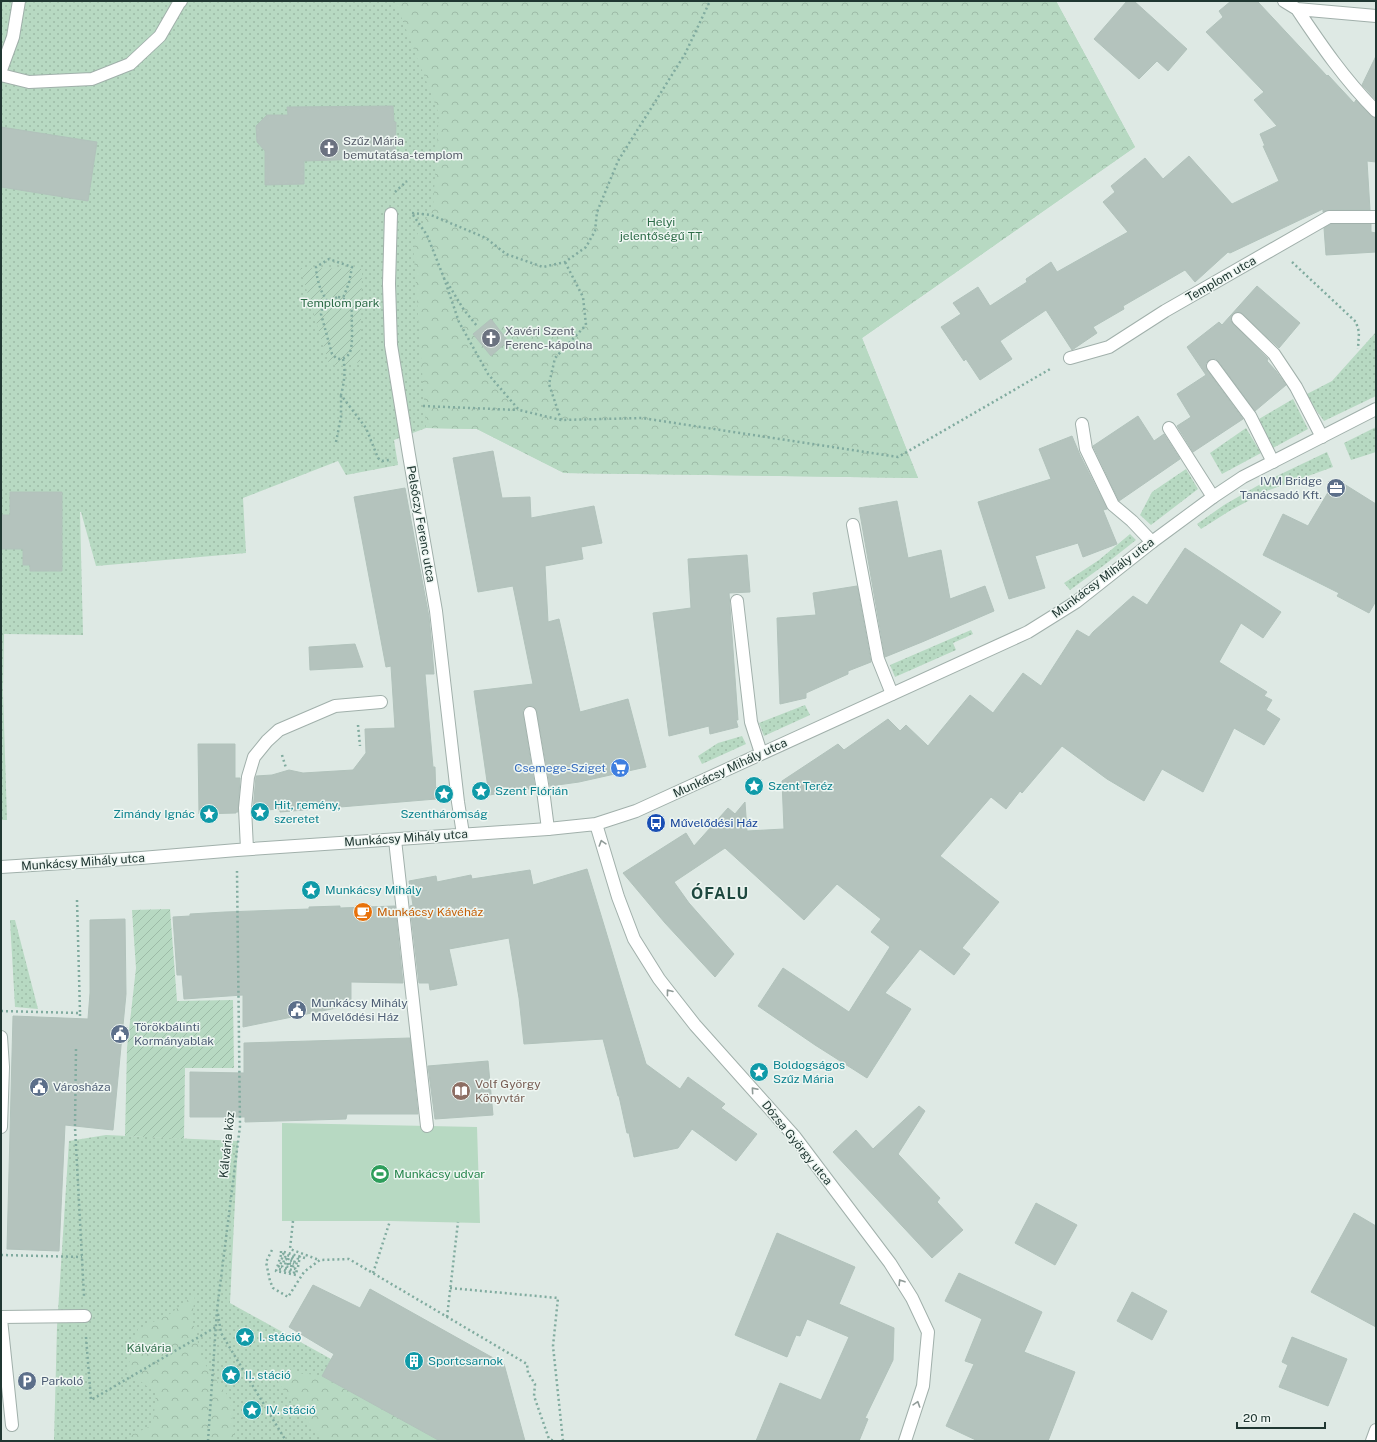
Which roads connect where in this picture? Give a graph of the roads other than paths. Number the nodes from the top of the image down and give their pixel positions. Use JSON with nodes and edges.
{"nodes":[{"id":1,"x":19,"y":1,"type":"edge"},
{"id":2,"x":181,"y":1,"type":"edge"},
{"id":3,"x":1284,"y":1,"type":"edge"},
{"id":4,"x":1297,"y":10,"type":"junction"},
{"id":5,"x":1376,"y":16,"type":"edge"},
{"id":6,"x":1,"y":70,"type":"edge"},
{"id":7,"x":1,"y":75,"type":"edge"},
{"id":8,"x":1376,"y":111,"type":"edge"},
{"id":9,"x":391,"y":214,"type":"dead end"},
{"id":10,"x":1376,"y":217,"type":"edge"},
{"id":11,"x":1238,"y":319,"type":"dead end"},
{"id":12,"x":1070,"y":358,"type":"dead end"},
{"id":13,"x":1214,"y":366,"type":"dead end"},
{"id":14,"x":1376,"y":410,"type":"edge"},
{"id":15,"x":1082,"y":424,"type":"dead end"},
{"id":16,"x":1169,"y":428,"type":"dead end"},
{"id":17,"x":1322,"y":437,"type":"junction"},
{"id":18,"x":1273,"y":462,"type":"junction"},
{"id":19,"x":1213,"y":497,"type":"junction"},
{"id":20,"x":853,"y":525,"type":"dead end"},
{"id":21,"x":1152,"y":542,"type":"junction"},
{"id":22,"x":737,"y":601,"type":"dead end"},
{"id":23,"x":892,"y":694,"type":"junction"},
{"id":24,"x":381,"y":702,"type":"dead end"},
{"id":25,"x":530,"y":713,"type":"dead end"},
{"id":26,"x":761,"y":753,"type":"junction"},
{"id":27,"x":596,"y":824,"type":"junction"},
{"id":28,"x":548,"y":828,"type":"junction"},
{"id":29,"x":463,"y":834,"type":"junction"},
{"id":30,"x":395,"y":840,"type":"junction"},
{"id":31,"x":242,"y":850,"type":"junction"},
{"id":32,"x":1,"y":867,"type":"edge"},
{"id":33,"x":1,"y":1037,"type":"edge"},
{"id":34,"x":427,"y":1126,"type":"dead end"},
{"id":35,"x":1,"y":1127,"type":"edge"},
{"id":36,"x":85,"y":1316,"type":"dead end"},
{"id":37,"x":1,"y":1318,"type":"edge"},
{"id":38,"x":5,"y":1392,"type":"edge"},
{"id":39,"x":12,"y":1425,"type":"dead end"},
{"id":40,"x":1376,"y":1430,"type":"edge"},
{"id":41,"x":905,"y":1441,"type":"edge"},
{"id":42,"x":1372,"y":1441,"type":"edge"}],
"edges":[{"from":1,"to":6,"type":"street"},
{"from":2,"to":7,"type":"street"},
{"from":3,"to":4,"type":"street"},
{"from":4,"to":5,"type":"street"},
{"from":4,"to":8,"type":"street"},
{"from":9,"to":29,"type":"street","name":"Pelsőczy Ferenc utca"},
{"from":10,"to":12,"type":"street","name":"Templom utca"},
{"from":11,"to":17,"type":"street"},
{"from":13,"to":18,"type":"street"},
{"from":14,"to":17,"type":"street","name":"Munkácsy Mihály utca"},
{"from":15,"to":21,"type":"street"},
{"from":16,"to":19,"type":"street"},
{"from":17,"to":18,"type":"street","name":"Munkácsy Mihály utca"},
{"from":18,"to":19,"type":"street","name":"Munkácsy Mihály utca"},
{"from":19,"to":21,"type":"street","name":"Munkácsy Mihály utca"},
{"from":20,"to":23,"type":"street"},
{"from":21,"to":23,"type":"street","name":"Munkácsy Mihály utca"},
{"from":22,"to":26,"type":"street"},
{"from":23,"to":26,"type":"street","name":"Munkácsy Mihály utca"},
{"from":24,"to":31,"type":"street"},
{"from":25,"to":28,"type":"street"},
{"from":26,"to":27,"type":"street","name":"Munkácsy Mihály utca"},
{"from":27,"to":28,"type":"street","name":"Munkácsy Mihály utca"},
{"from":41,"to":27,"type":"street","name":"Dózsa György utca","one_way":true},
{"from":28,"to":29,"type":"street","name":"Munkácsy Mihály utca"},
{"from":29,"to":30,"type":"street","name":"Munkácsy Mihály utca"},
{"from":30,"to":31,"type":"street","name":"Munkácsy Mihály utca"},
{"from":30,"to":34,"type":"street"},
{"from":31,"to":32,"type":"street","name":"Munkácsy Mihály utca"},
{"from":33,"to":35,"type":"street"},
{"from":36,"to":37,"type":"street"},
{"from":37,"to":38,"type":"street"},
{"from":38,"to":39,"type":"street"},
{"from":40,"to":42,"type":"street"}]}
